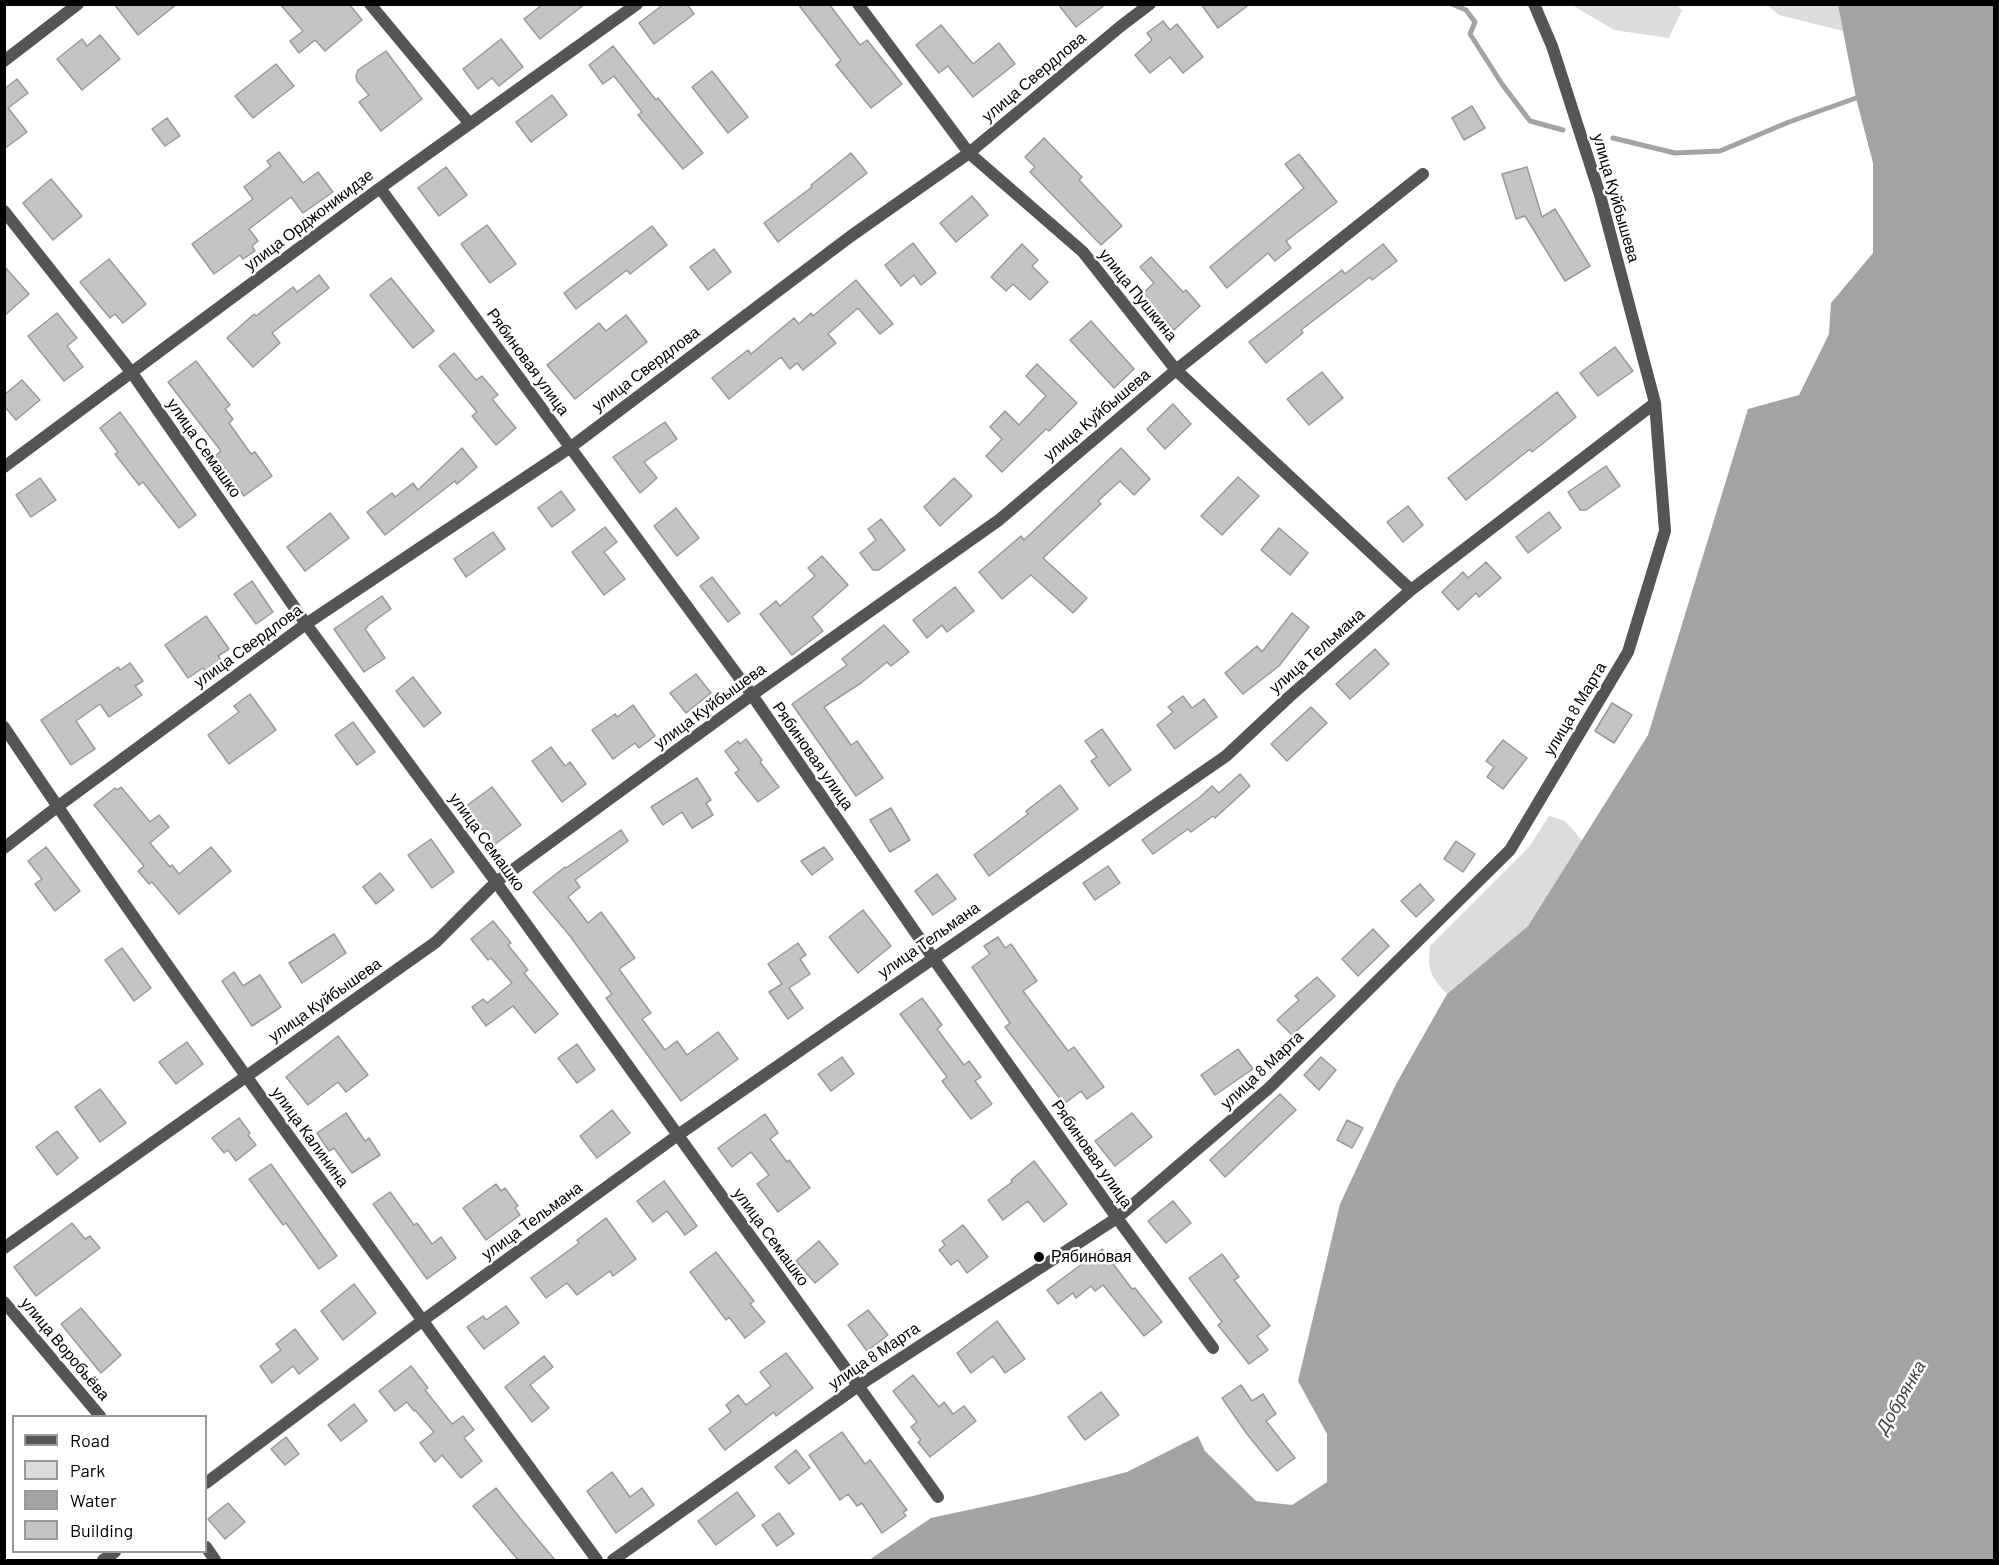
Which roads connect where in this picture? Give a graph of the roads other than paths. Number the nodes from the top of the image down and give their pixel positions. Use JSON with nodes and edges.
{"nodes":[{"id":1,"x":78,"y":4,"type":"edge"},
{"id":2,"x":370,"y":4,"type":"edge"},
{"id":3,"x":637,"y":4,"type":"edge"},
{"id":4,"x":858,"y":4,"type":"edge"},
{"id":5,"x":1150,"y":4,"type":"edge"},
{"id":6,"x":1534,"y":4,"type":"edge"},
{"id":7,"x":4,"y":61,"type":"edge"},
{"id":8,"x":470,"y":124,"type":"junction"},
{"id":9,"x":969,"y":153,"type":"junction"},
{"id":10,"x":1423,"y":174,"type":"dead end"},
{"id":11,"x":380,"y":188,"type":"junction"},
{"id":12,"x":4,"y":212,"type":"edge"},
{"id":13,"x":1176,"y":370,"type":"junction"},
{"id":14,"x":132,"y":373,"type":"junction"},
{"id":15,"x":1655,"y":403,"type":"junction"},
{"id":16,"x":571,"y":447,"type":"junction"},
{"id":17,"x":4,"y":467,"type":"edge"},
{"id":18,"x":1411,"y":590,"type":"junction"},
{"id":19,"x":306,"y":624,"type":"junction"},
{"id":20,"x":752,"y":695,"type":"junction"},
{"id":21,"x":4,"y":727,"type":"edge"},
{"id":22,"x":57,"y":807,"type":"junction"},
{"id":23,"x":4,"y":848,"type":"edge"},
{"id":24,"x":496,"y":882,"type":"junction"},
{"id":25,"x":933,"y":958,"type":"junction"},
{"id":26,"x":246,"y":1076,"type":"junction"},
{"id":27,"x":678,"y":1135,"type":"junction"},
{"id":28,"x":1117,"y":1218,"type":"junction"},
{"id":29,"x":4,"y":1248,"type":"edge"},
{"id":30,"x":4,"y":1302,"type":"edge"},
{"id":31,"x":422,"y":1321,"type":"junction"},
{"id":32,"x":1213,"y":1348,"type":"dead end"},
{"id":33,"x":858,"y":1386,"type":"junction"},
{"id":34,"x":99,"y":1415,"type":"edge"},
{"id":35,"x":207,"y":1482,"type":"edge"},
{"id":36,"x":938,"y":1497,"type":"dead end"},
{"id":37,"x":597,"y":1560,"type":"edge"},
{"id":38,"x":613,"y":1560,"type":"edge"}],
"edges":[{"from":1,"to":7,"type":"street"},
{"from":2,"to":8,"type":"street"},
{"from":3,"to":8,"type":"street","name":"улица Орджоникидзе"},
{"from":4,"to":9,"type":"street","name":"улица Пушкина"},
{"from":5,"to":9,"type":"street","name":"улица Свердлова"},
{"from":6,"to":15,"type":"street","name":"улица Куйбышева"},
{"from":8,"to":11,"type":"street","name":"улица Орджоникидзе"},
{"from":9,"to":13,"type":"street","name":"улица Пушкина"},
{"from":9,"to":16,"type":"street","name":"улица Свердлова"},
{"from":10,"to":13,"type":"street","name":"улица Куйбышева"},
{"from":11,"to":14,"type":"street","name":"улица Орджоникидзе"},
{"from":11,"to":16,"type":"street","name":"Рябиновая улица"},
{"from":12,"to":14,"type":"street","name":"улица Семашко"},
{"from":13,"to":18,"type":"street","name":"улица Пушкина"},
{"from":13,"to":20,"type":"street","name":"улица Куйбышева"},
{"from":14,"to":17,"type":"street","name":"улица Орджоникидзе"},
{"from":14,"to":19,"type":"street","name":"улица Семашко"},
{"from":15,"to":18,"type":"street","name":"улица Тельмана"},
{"from":15,"to":28,"type":"street","name":"улица 8 Марта"},
{"from":16,"to":19,"type":"street","name":"улица Свердлова"},
{"from":16,"to":20,"type":"street","name":"Рябиновая улица"},
{"from":18,"to":25,"type":"street","name":"улица Тельмана"},
{"from":19,"to":22,"type":"street","name":"улица Свердлова"},
{"from":19,"to":24,"type":"street","name":"улица Семашко"},
{"from":20,"to":24,"type":"street","name":"улица Куйбышева"},
{"from":20,"to":25,"type":"street","name":"Рябиновая улица"},
{"from":21,"to":22,"type":"street","name":"улица Калинина"},
{"from":22,"to":23,"type":"street","name":"улица Свердлова"},
{"from":22,"to":26,"type":"street","name":"улица Калинина"},
{"from":24,"to":26,"type":"street","name":"улица Куйбышева"},
{"from":24,"to":27,"type":"street","name":"улица Семашко"},
{"from":25,"to":27,"type":"street","name":"улица Тельмана"},
{"from":25,"to":28,"type":"street","name":"Рябиновая улица"},
{"from":26,"to":29,"type":"street","name":"улица Куйбышева"},
{"from":26,"to":31,"type":"street","name":"улица Калинина"},
{"from":27,"to":31,"type":"street","name":"улица Тельмана"},
{"from":27,"to":33,"type":"street","name":"улица Семашко"},
{"from":28,"to":32,"type":"street","name":"Рябиновая улица"},
{"from":28,"to":33,"type":"street","name":"улица 8 Марта"},
{"from":30,"to":34,"type":"street","name":"улица Воробьёва"},
{"from":31,"to":35,"type":"street","name":"улица Тельмана"},
{"from":31,"to":37,"type":"street","name":"улица Калинина"},
{"from":33,"to":36,"type":"street","name":"улица Семашко"},
{"from":33,"to":38,"type":"street","name":"улица 8 Марта"}]}
